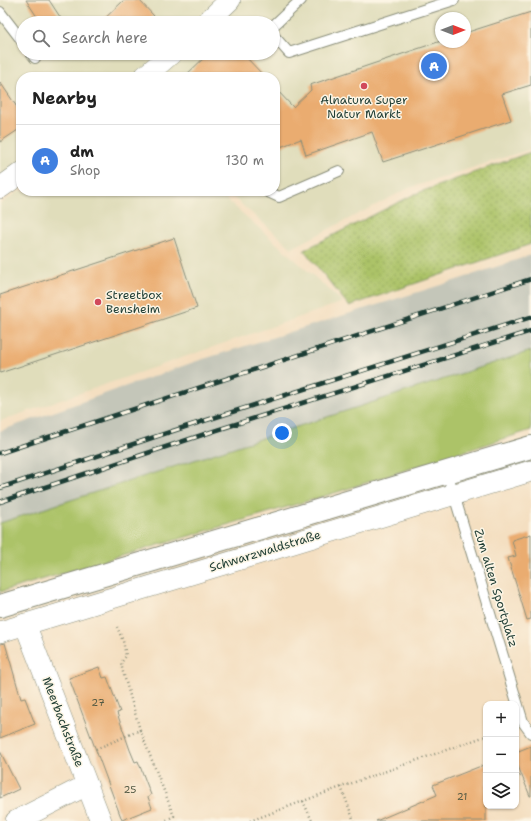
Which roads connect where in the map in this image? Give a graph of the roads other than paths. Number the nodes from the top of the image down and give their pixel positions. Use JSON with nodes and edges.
{"nodes":[{"id":1,"x":230,"y":0,"type":"edge"},
{"id":2,"x":301,"y":0,"type":"edge"},
{"id":3,"x":454,"y":0,"type":"edge"},
{"id":4,"x":0,"y":12,"type":"edge"},
{"id":5,"x":213,"y":16,"type":"edge"},
{"id":6,"x":280,"y":20,"type":"edge"},
{"id":7,"x":16,"y":33,"type":"edge"},
{"id":8,"x":280,"y":43,"type":"edge"},
{"id":9,"x":164,"y":60,"type":"edge"},
{"id":10,"x":150,"y":72,"type":"edge"},
{"id":11,"x":339,"y":171,"type":"dead end"},
{"id":12,"x":16,"y":177,"type":"edge"},
{"id":13,"x":0,"y":188,"type":"edge"},
{"id":14,"x":277,"y":196,"type":"edge"},
{"id":15,"x":531,"y":446,"type":"edge"},
{"id":16,"x":531,"y":471,"type":"edge"},
{"id":17,"x":447,"y":472,"type":"junction"},
{"id":18,"x":453,"y":495,"type":"junction"},
{"id":19,"x":0,"y":606,"type":"edge"},
{"id":20,"x":25,"y":624,"type":"junction"},
{"id":21,"x":0,"y":632,"type":"edge"},
{"id":22,"x":531,"y":733,"type":"edge"},
{"id":23,"x":87,"y":785,"type":"junction"},
{"id":24,"x":16,"y":821,"type":"edge"},
{"id":25,"x":102,"y":821,"type":"edge"}],
"edges":[{"from":1,"to":5,"type":"street"},
{"from":2,"to":6,"type":"lane"},
{"from":3,"to":8,"type":"lane"},
{"from":4,"to":7,"type":"lane"},
{"from":9,"to":10,"type":"street"},
{"from":11,"to":14,"type":"lane"},
{"from":12,"to":13,"type":"street"},
{"from":15,"to":17,"type":"main road","name":"Schwarzwaldstraße"},
{"from":16,"to":18,"type":"street","name":"Schwarzwaldstraße"},
{"from":17,"to":18,"type":"lane","name":"Zum alten Sportplatz"},
{"from":17,"to":19,"type":"main road","name":"Schwarzwaldstraße"},
{"from":18,"to":20,"type":"street","name":"Schwarzwaldstraße"},
{"from":18,"to":22,"type":"lane","name":"Zum alten Sportplatz"},
{"from":20,"to":21,"type":"street","name":"Schwarzwaldstraße"},
{"from":20,"to":23,"type":"street","name":"Meerbachstraße"},
{"from":23,"to":24,"type":"street"},
{"from":23,"to":25,"type":"street","name":"Meerbachstraße"}]}
